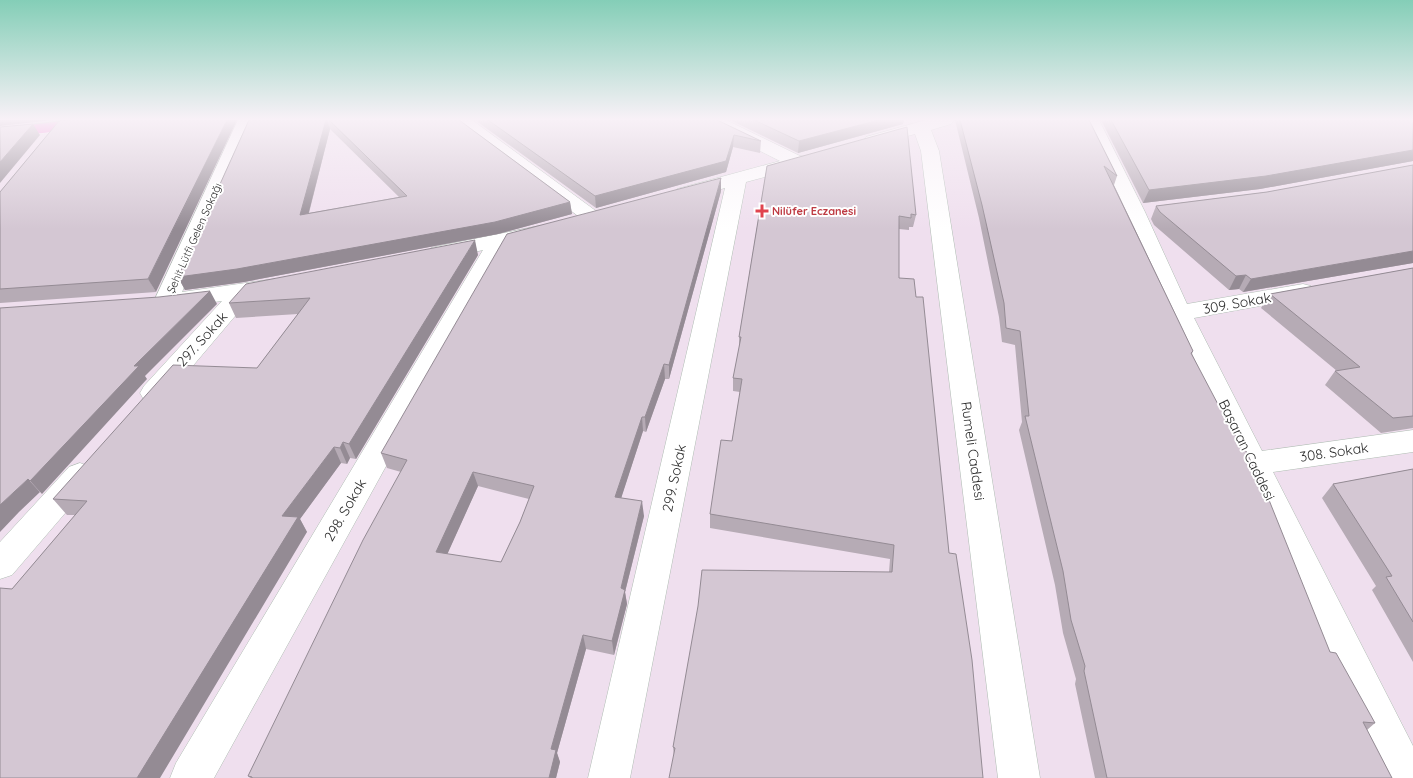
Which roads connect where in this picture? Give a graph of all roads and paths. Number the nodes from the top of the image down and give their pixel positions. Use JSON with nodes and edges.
{"nodes":[{"id":1,"x":229,"y":156,"type":"edge"},
{"id":2,"x":514,"y":156,"type":"edge"},
{"id":3,"x":786,"y":156,"type":"edge"},
{"id":4,"x":818,"y":156,"type":"edge"},
{"id":5,"x":931,"y":156,"type":"edge"},
{"id":6,"x":1112,"y":156,"type":"edge"},
{"id":7,"x":797,"y":162,"type":"junction"},
{"id":8,"x":737,"y":178,"type":"junction"},
{"id":9,"x":663,"y":199,"type":"edge"},
{"id":10,"x":499,"y":242,"type":"junction"},
{"id":11,"x":421,"y":257,"type":"edge"},
{"id":12,"x":293,"y":282,"type":"edge"},
{"id":13,"x":1325,"y":287,"type":"edge"},
{"id":14,"x":244,"y":292,"type":"junction"},
{"id":15,"x":1179,"y":313,"type":"junction"},
{"id":16,"x":138,"y":410,"type":"edge"},
{"id":17,"x":1413,"y":441,"type":"edge"},
{"id":18,"x":99,"y":454,"type":"edge"},
{"id":19,"x":1254,"y":463,"type":"junction"},
{"id":20,"x":0,"y":565,"type":"edge"},
{"id":21,"x":191,"y":778,"type":"edge"},
{"id":22,"x":609,"y":778,"type":"edge"},
{"id":23,"x":1019,"y":778,"type":"edge"},
{"id":24,"x":1407,"y":778,"type":"edge"}],
"edges":[{"from":1,"to":14,"type":"street","name":"Şehit Lütfi Gelen Sokağı"},
{"from":2,"to":10,"type":"street"},
{"from":3,"to":7,"type":"street"},
{"from":4,"to":7,"type":"street"},
{"from":5,"to":23,"type":"street","name":"Rumeli Caddesi"},
{"from":6,"to":15,"type":"street","name":"Başaran Caddesi"},
{"from":7,"to":8,"type":"street"},
{"from":8,"to":9,"type":"street"},
{"from":8,"to":22,"type":"street","name":"299. Sokak"},
{"from":10,"to":11,"type":"street"},
{"from":10,"to":21,"type":"street","name":"298. Sokak"},
{"from":12,"to":14,"type":"street"},
{"from":13,"to":15,"type":"street","name":"309. Sokak"},
{"from":14,"to":16,"type":"street","name":"297. Sokak"},
{"from":15,"to":19,"type":"street","name":"Başaran Caddesi"},
{"from":17,"to":19,"type":"street","name":"308. Sokak"},
{"from":18,"to":20,"type":"street"},
{"from":19,"to":24,"type":"street","name":"Başaran Caddesi"}]}
